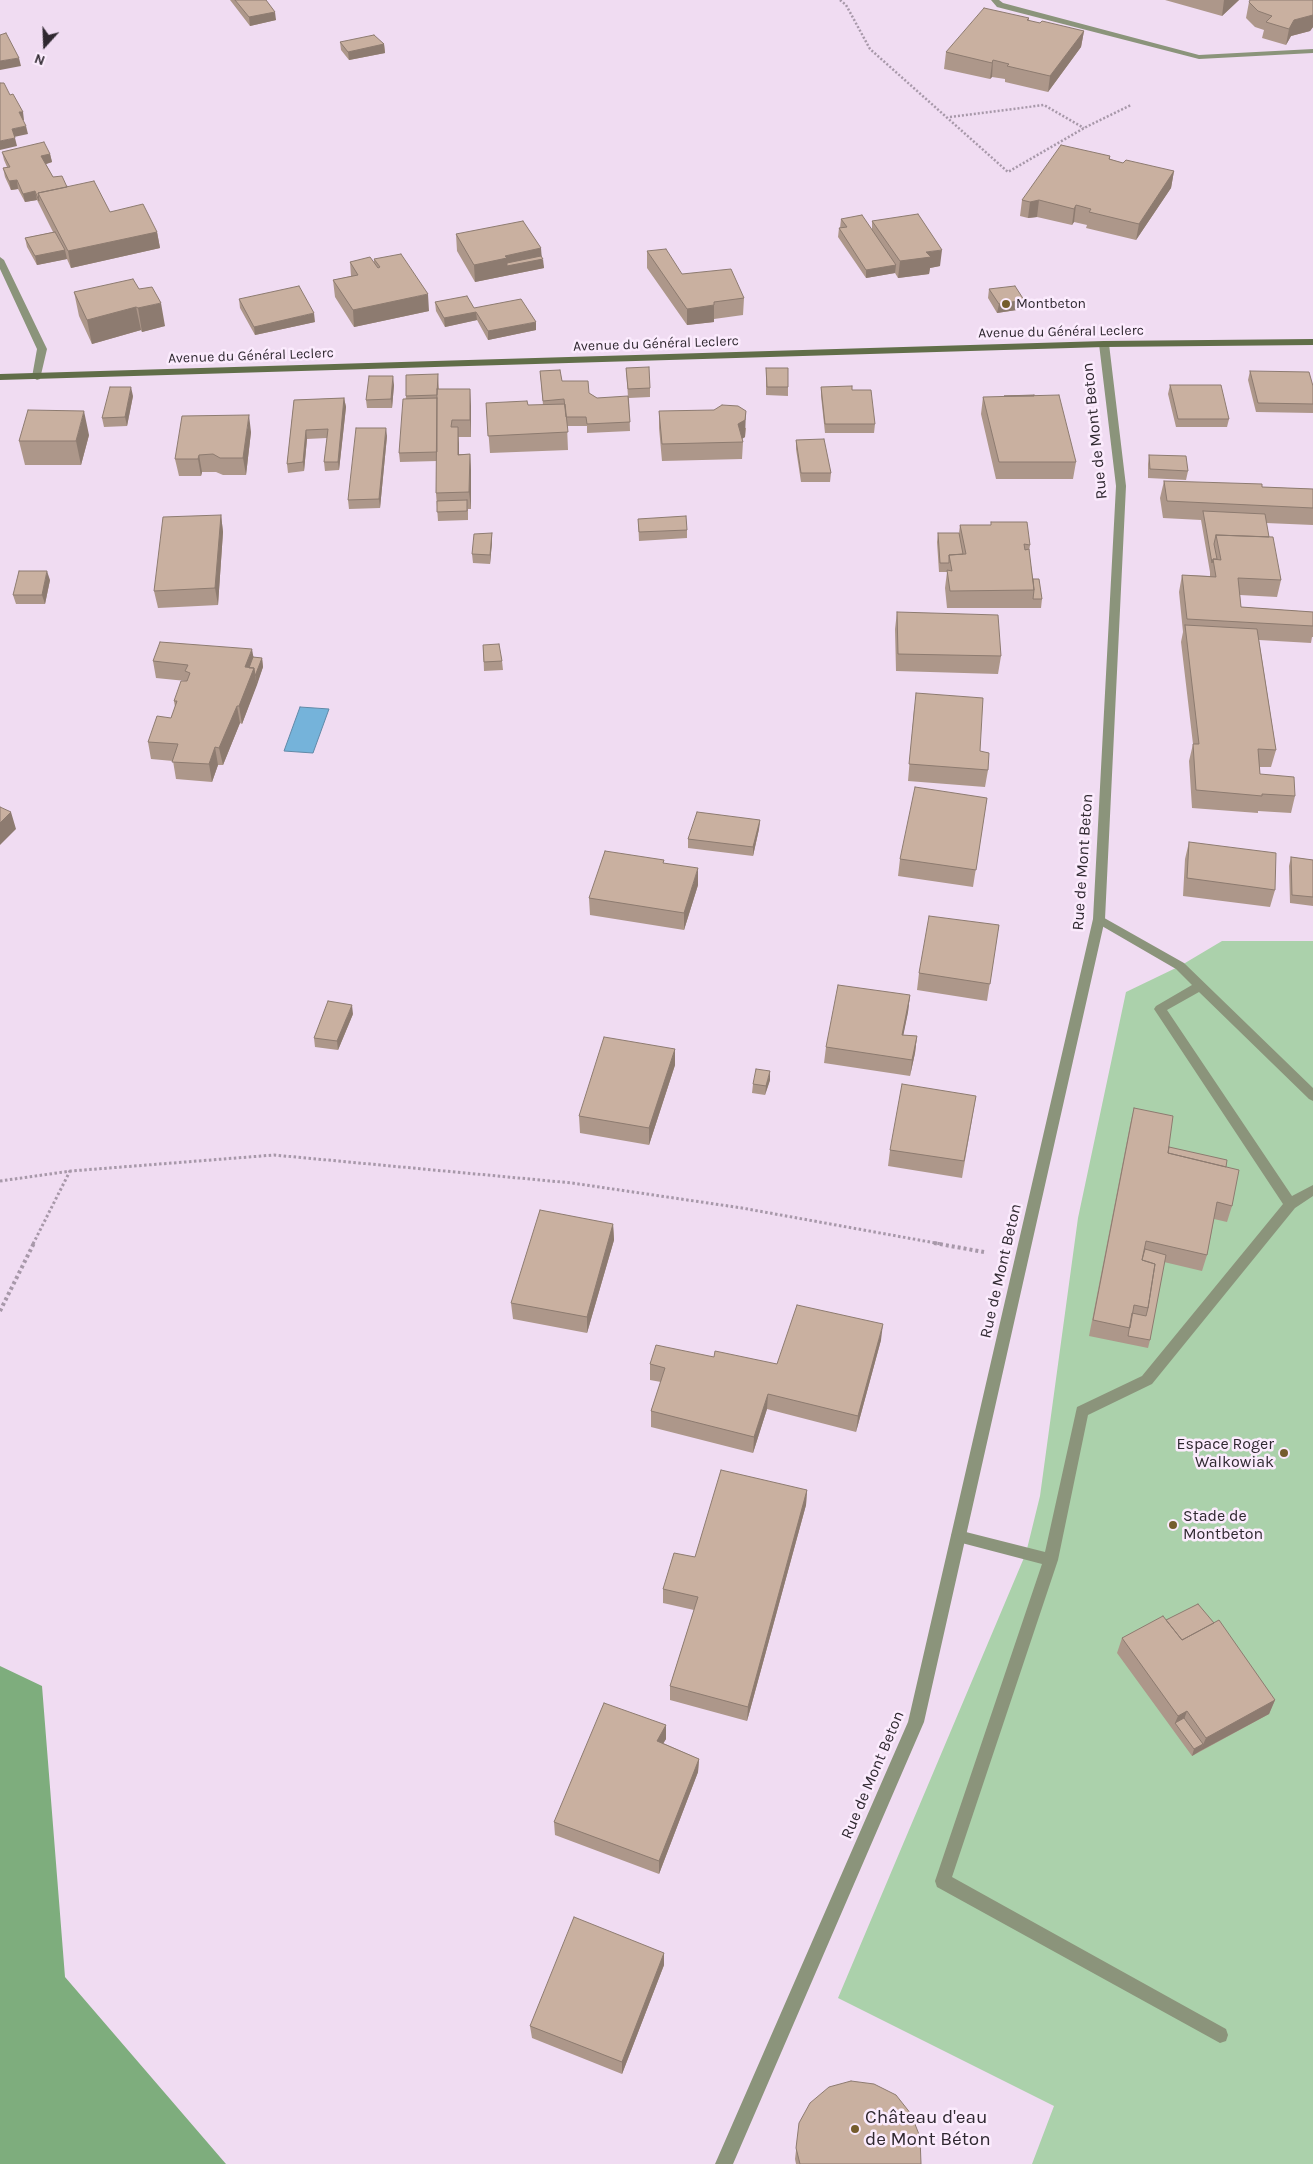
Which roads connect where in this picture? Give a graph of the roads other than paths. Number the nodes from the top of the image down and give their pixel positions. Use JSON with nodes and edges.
{"nodes":[{"id":1,"x":995,"y":0,"type":"edge"},
{"id":2,"x":1313,"y":51,"type":"edge"},
{"id":3,"x":0,"y":260,"type":"edge"},
{"id":4,"x":1313,"y":342,"type":"edge"},
{"id":5,"x":1104,"y":344,"type":"junction"},
{"id":6,"x":37,"y":376,"type":"junction"},
{"id":7,"x":0,"y":377,"type":"edge"},
{"id":8,"x":1099,"y":919,"type":"junction"},
{"id":9,"x":1201,"y":986,"type":"junction"},
{"id":10,"x":1313,"y":1096,"type":"edge"},
{"id":11,"x":1313,"y":1190,"type":"edge"},
{"id":12,"x":1290,"y":1204,"type":"junction"},
{"id":13,"x":958,"y":1536,"type":"junction"},
{"id":14,"x":1051,"y":1560,"type":"junction"},
{"id":15,"x":1220,"y":2035,"type":"dead end"},
{"id":16,"x":724,"y":2164,"type":"edge"}],
"edges":[{"from":1,"to":2,"type":"street"},
{"from":3,"to":6,"type":"street"},
{"from":4,"to":5,"type":"main road","name":"Avenue du Général Leclerc"},
{"from":5,"to":6,"type":"main road","name":"Avenue du Général Leclerc"},
{"from":5,"to":8,"type":"street","name":"Rue de Mont Beton"},
{"from":6,"to":7,"type":"main road","name":"Avenue du Général Leclerc"},
{"from":8,"to":9,"type":"street"},
{"from":8,"to":13,"type":"street","name":"Rue de Mont Beton"},
{"from":9,"to":10,"type":"street"},
{"from":9,"to":12,"type":"street"},
{"from":11,"to":12,"type":"street"},
{"from":12,"to":14,"type":"street"},
{"from":13,"to":14,"type":"street"},
{"from":13,"to":16,"type":"street","name":"Rue de Mont Beton"},
{"from":14,"to":15,"type":"street"}]}
